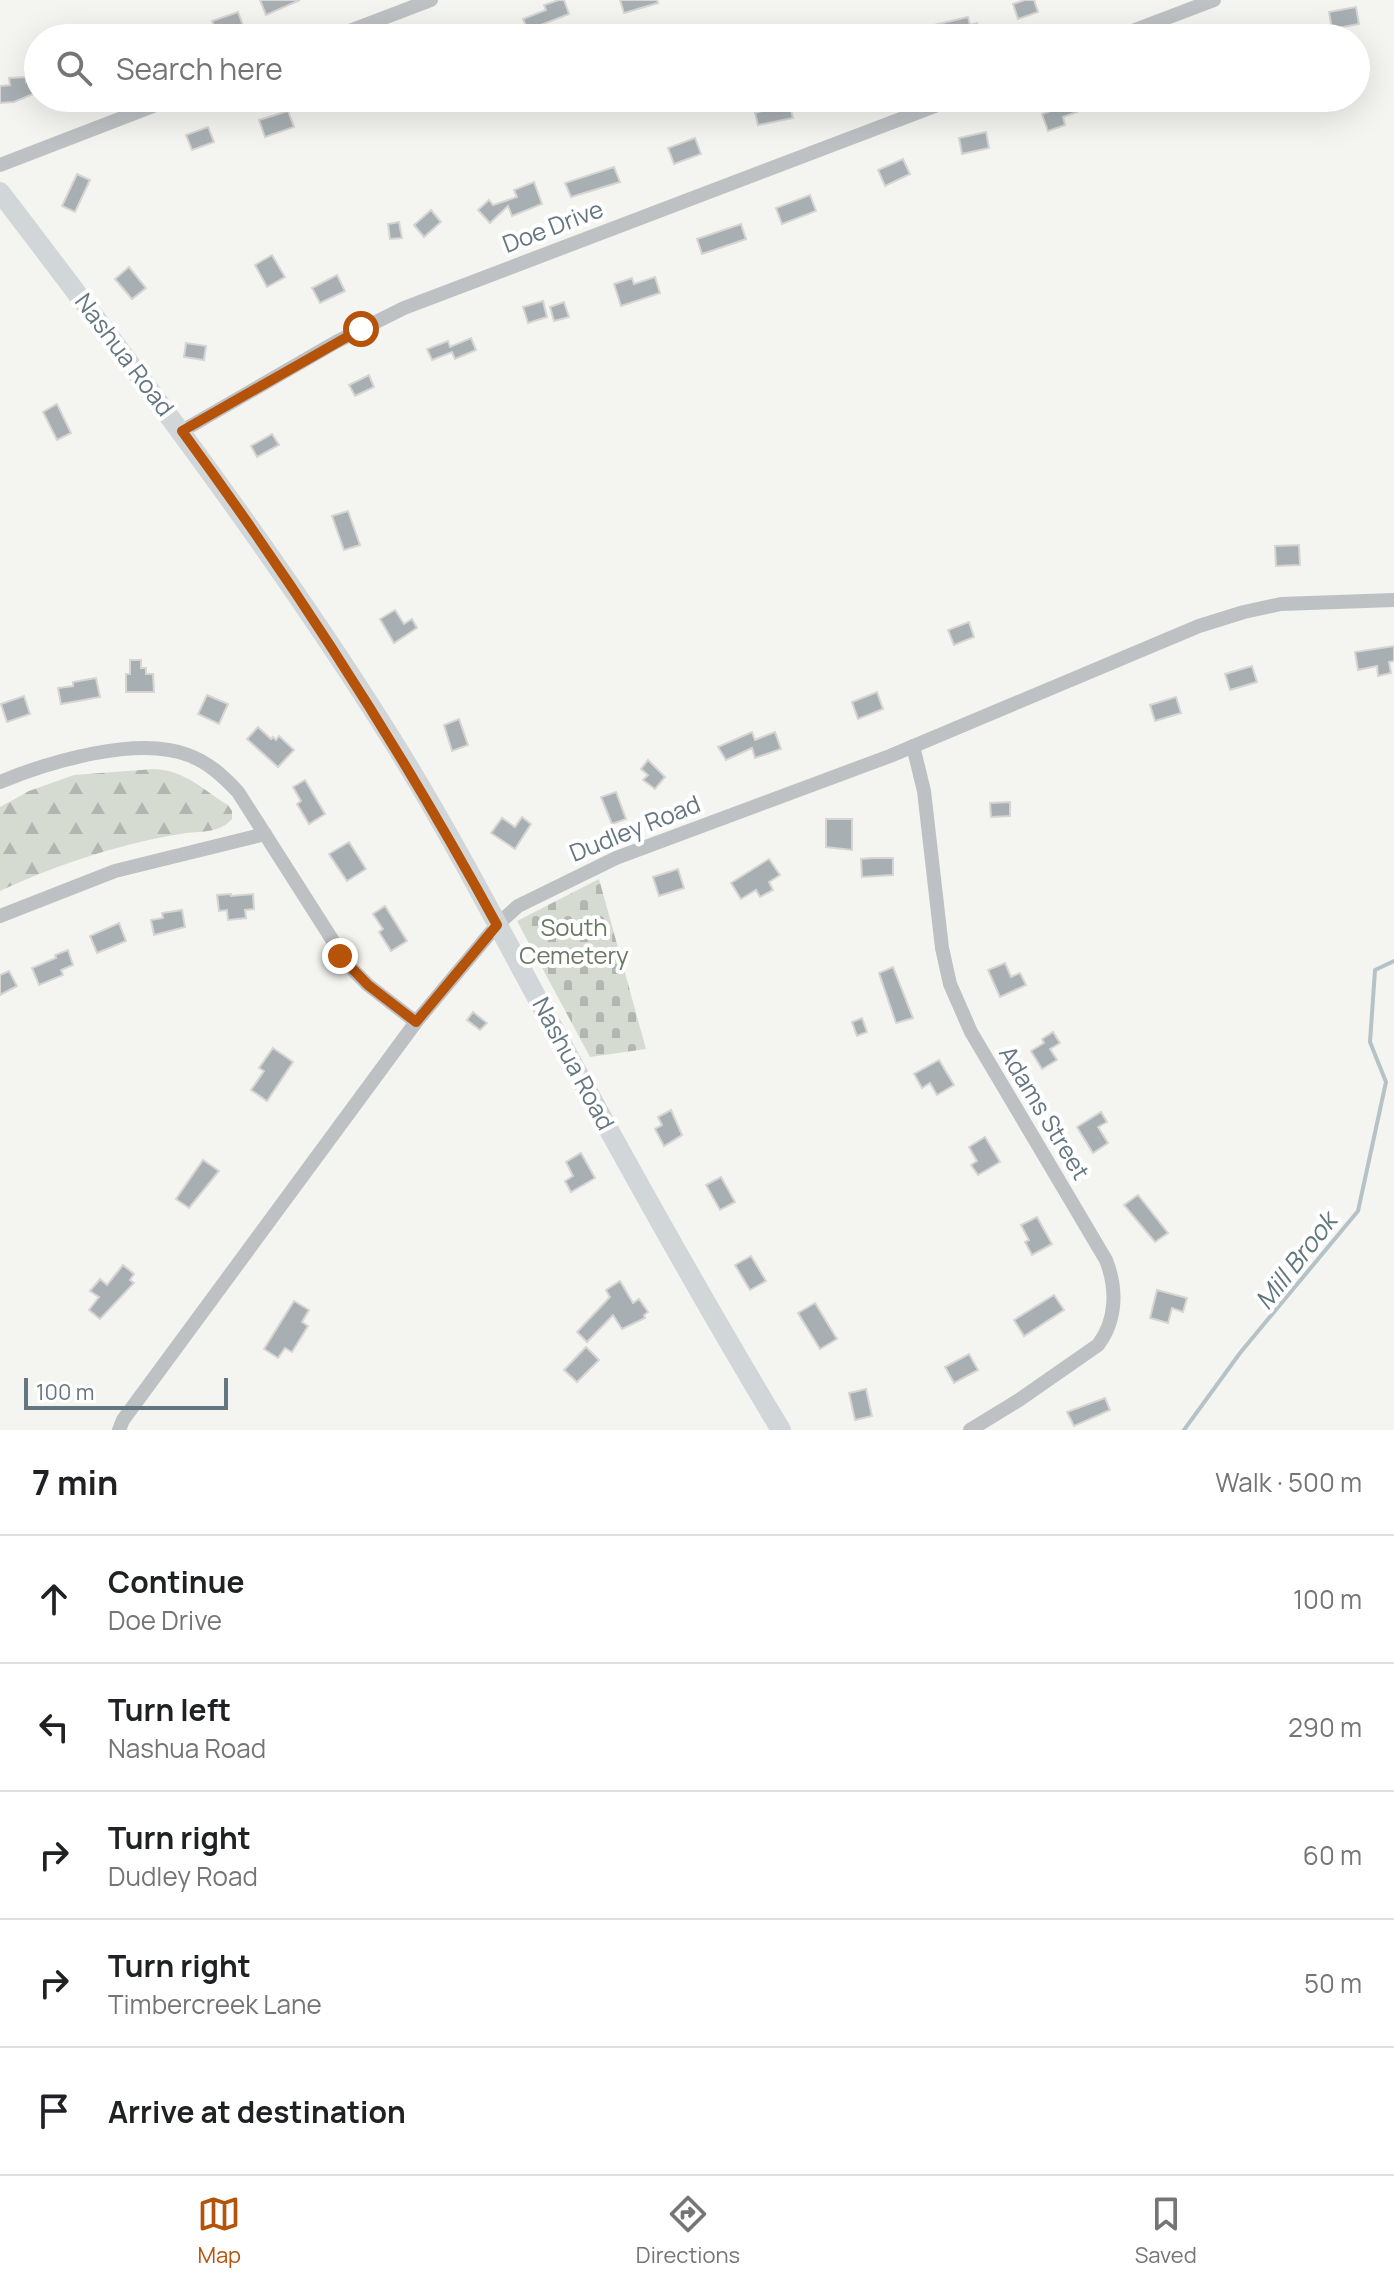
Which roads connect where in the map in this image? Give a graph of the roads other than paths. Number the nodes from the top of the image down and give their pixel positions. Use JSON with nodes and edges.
{"nodes":[{"id":1,"x":431,"y":0,"type":"edge"},
{"id":2,"x":1214,"y":0,"type":"edge"},
{"id":3,"x":368,"y":24,"type":"edge"},
{"id":4,"x":1151,"y":24,"type":"edge"},
{"id":5,"x":138,"y":112,"type":"edge"},
{"id":6,"x":919,"y":112,"type":"edge"},
{"id":7,"x":0,"y":165,"type":"edge"},
{"id":8,"x":0,"y":192,"type":"edge"},
{"id":9,"x":182,"y":431,"type":"junction"},
{"id":10,"x":1394,"y":600,"type":"edge"},
{"id":11,"x":913,"y":746,"type":"junction"},
{"id":12,"x":0,"y":782,"type":"edge"},
{"id":13,"x":265,"y":834,"type":"junction"},
{"id":14,"x":0,"y":916,"type":"edge"},
{"id":15,"x":497,"y":925,"type":"junction"},
{"id":16,"x":416,"y":1022,"type":"junction"},
{"id":17,"x":119,"y":1430,"type":"edge"},
{"id":18,"x":781,"y":1430,"type":"edge"},
{"id":19,"x":970,"y":1430,"type":"edge"}],
"edges":[{"from":1,"to":3,"type":"street"},
{"from":2,"to":4,"type":"street"},
{"from":5,"to":7,"type":"street"},
{"from":6,"to":9,"type":"street","name":"Doe Drive"},
{"from":8,"to":9,"type":"main road","name":"Nashua Road"},
{"from":9,"to":15,"type":"main road","name":"Nashua Road"},
{"from":10,"to":11,"type":"street","name":"Dudley Road"},
{"from":11,"to":15,"type":"street","name":"Dudley Road"},
{"from":11,"to":19,"type":"street","name":"Adams Street"},
{"from":12,"to":13,"type":"street"},
{"from":13,"to":14,"type":"street"},
{"from":13,"to":16,"type":"street"},
{"from":15,"to":16,"type":"street","name":"Dudley Road"},
{"from":15,"to":18,"type":"main road","name":"Nashua Road"},
{"from":16,"to":17,"type":"street","name":"Dudley Road"}]}
